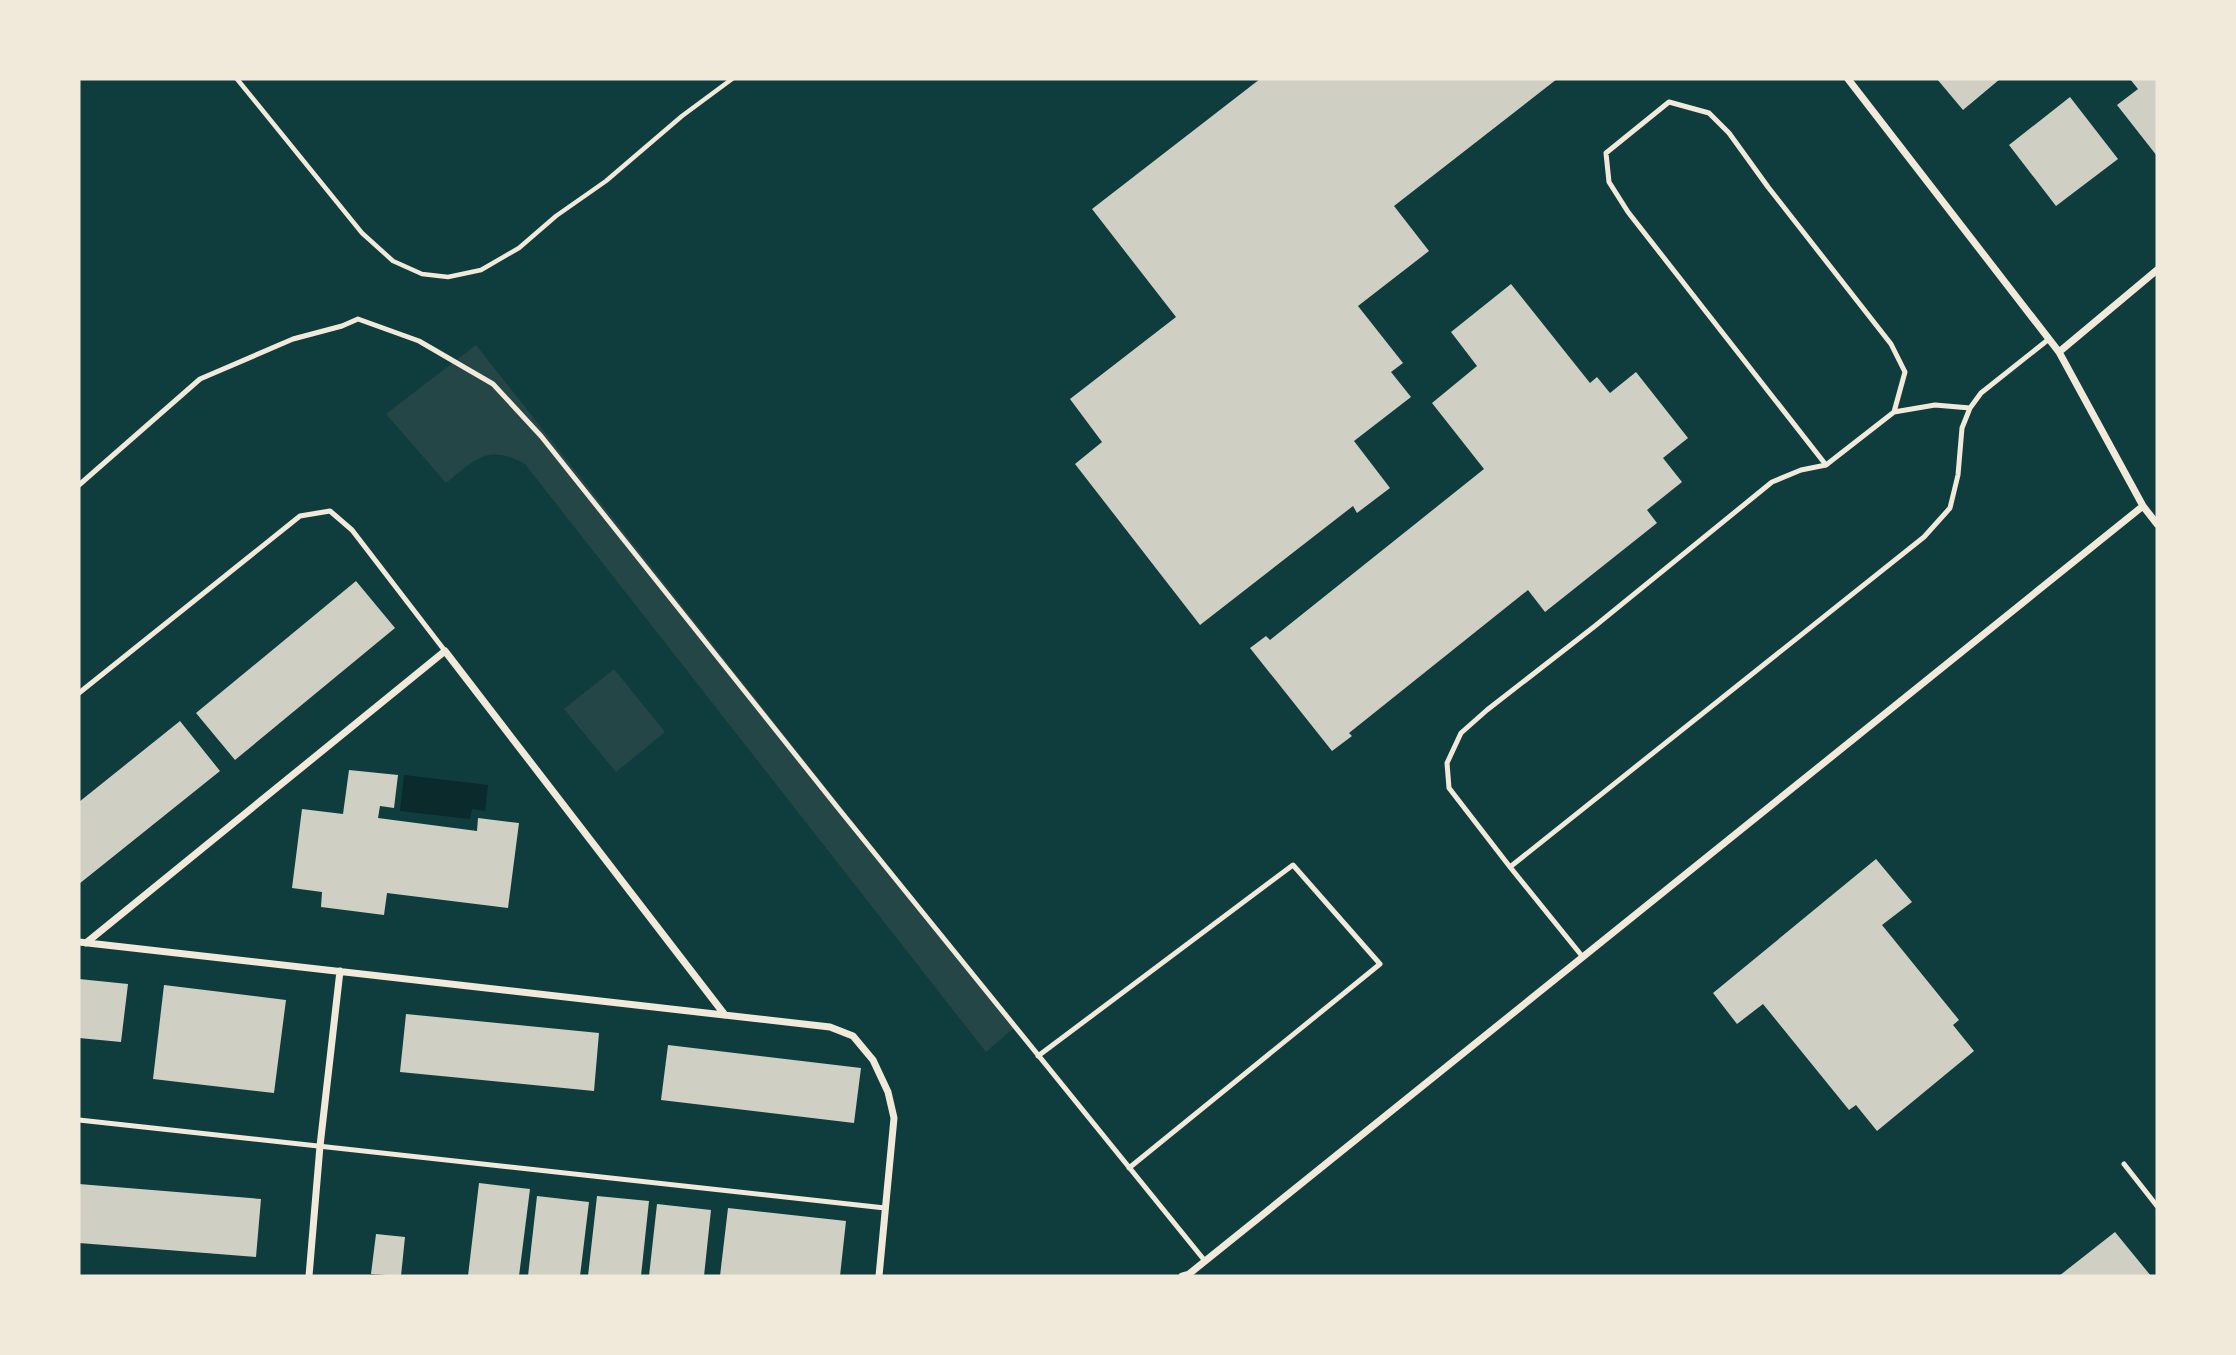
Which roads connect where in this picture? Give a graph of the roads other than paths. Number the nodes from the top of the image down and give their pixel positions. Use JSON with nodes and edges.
{"nodes":[{"id":1,"x":1848,"y":79,"type":"edge"},
{"id":2,"x":2157,"y":270,"type":"edge"},
{"id":3,"x":2049,"y":339,"type":"junction"},
{"id":4,"x":2059,"y":352,"type":"junction"},
{"id":5,"x":1970,"y":408,"type":"junction"},
{"id":6,"x":1894,"y":412,"type":"junction"},
{"id":7,"x":1826,"y":465,"type":"junction"},
{"id":8,"x":79,"y":485,"type":"edge"},
{"id":9,"x":2143,"y":506,"type":"junction"},
{"id":10,"x":2157,"y":524,"type":"edge"},
{"id":11,"x":445,"y":651,"type":"junction"},
{"id":12,"x":79,"y":693,"type":"edge"},
{"id":13,"x":1510,"y":867,"type":"junction"},
{"id":14,"x":83,"y":942,"type":"edge"},
{"id":15,"x":1582,"y":956,"type":"junction"},
{"id":16,"x":340,"y":971,"type":"junction"},
{"id":17,"x":725,"y":1015,"type":"junction"},
{"id":18,"x":1038,"y":1056,"type":"junction"},
{"id":19,"x":79,"y":1120,"type":"edge"},
{"id":20,"x":320,"y":1146,"type":"junction"},
{"id":21,"x":2124,"y":1164,"type":"dead end"},
{"id":22,"x":1129,"y":1168,"type":"junction"},
{"id":23,"x":2157,"y":1206,"type":"edge"},
{"id":24,"x":885,"y":1208,"type":"junction"},
{"id":25,"x":1205,"y":1261,"type":"junction"},
{"id":26,"x":309,"y":1276,"type":"edge"},
{"id":27,"x":879,"y":1276,"type":"edge"},
{"id":28,"x":1186,"y":1276,"type":"edge"}],
"edges":[{"from":1,"to":3,"type":"street"},
{"from":2,"to":4,"type":"street"},
{"from":3,"to":4,"type":"street"},
{"from":3,"to":5,"type":"lane"},
{"from":4,"to":9,"type":"street"},
{"from":5,"to":6,"type":"lane"},
{"from":5,"to":13,"type":"lane"},
{"from":6,"to":7,"type":"lane"},
{"from":6,"to":7,"type":"lane"},
{"from":7,"to":13,"type":"lane"},
{"from":8,"to":18,"type":"lane"},
{"from":9,"to":10,"type":"street"},
{"from":9,"to":15,"type":"street"},
{"from":11,"to":12,"type":"lane"},
{"from":11,"to":14,"type":"street"},
{"from":11,"to":17,"type":"street"},
{"from":13,"to":15,"type":"lane"},
{"from":14,"to":16,"type":"street"},
{"from":15,"to":25,"type":"street"},
{"from":16,"to":17,"type":"street"},
{"from":16,"to":20,"type":"street"},
{"from":17,"to":24,"type":"street"},
{"from":18,"to":22,"type":"lane"},
{"from":18,"to":22,"type":"lane"},
{"from":19,"to":20,"type":"lane"},
{"from":20,"to":24,"type":"lane"},
{"from":20,"to":26,"type":"street"},
{"from":21,"to":23,"type":"lane"},
{"from":22,"to":25,"type":"lane"},
{"from":24,"to":27,"type":"street"},
{"from":25,"to":28,"type":"street"}]}
